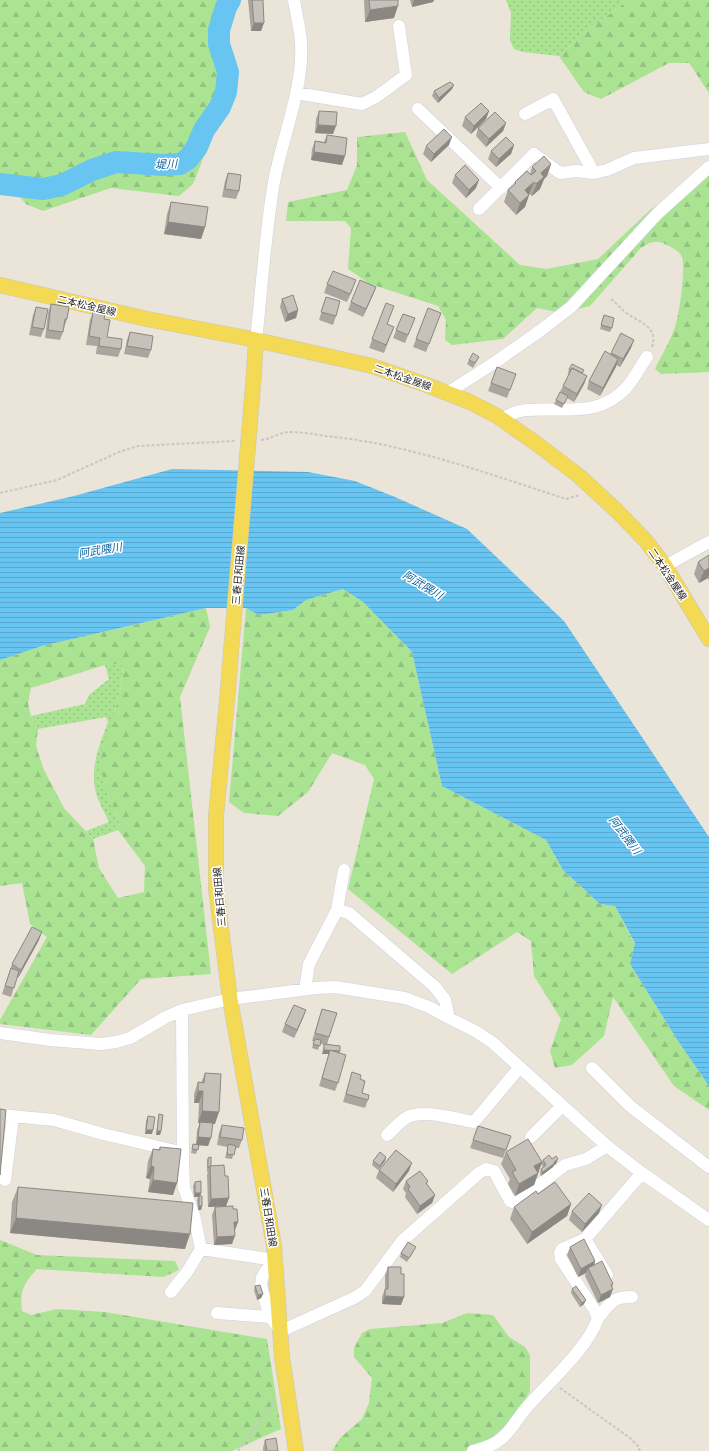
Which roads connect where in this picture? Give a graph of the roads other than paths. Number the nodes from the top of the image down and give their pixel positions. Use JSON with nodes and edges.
{"nodes":[{"id":1,"x":294,"y":0,"type":"edge"},
{"id":2,"x":399,"y":26,"type":"dead end"},
{"id":3,"x":296,"y":93,"type":"junction"},
{"id":4,"x":418,"y":109,"type":"dead end"},
{"id":5,"x":525,"y":114,"type":"dead end"},
{"id":6,"x":709,"y":149,"type":"edge"},
{"id":7,"x":709,"y":167,"type":"edge"},
{"id":8,"x":594,"y":173,"type":"junction"},
{"id":9,"x":501,"y":188,"type":"junction"},
{"id":10,"x":479,"y":209,"type":"dead end"},
{"id":11,"x":0,"y":285,"type":"edge"},
{"id":12,"x":256,"y":340,"type":"junction"},
{"id":13,"x":647,"y":357,"type":"road end"},
{"id":14,"x":446,"y":393,"type":"junction"},
{"id":15,"x":501,"y":419,"type":"junction"},
{"id":16,"x":709,"y":542,"type":"edge"},
{"id":17,"x":664,"y":566,"type":"junction"},
{"id":18,"x":709,"y":639,"type":"edge"},
{"id":19,"x":344,"y":870,"type":"dead end"},
{"id":20,"x":337,"y":910,"type":"junction"},
{"id":21,"x":305,"y":989,"type":"junction"},
{"id":22,"x":230,"y":999,"type":"junction"},
{"id":23,"x":182,"y":1010,"type":"junction"},
{"id":24,"x":449,"y":1018,"type":"junction"},
{"id":25,"x":0,"y":1033,"type":"edge"},
{"id":26,"x":520,"y":1067,"type":"junction"},
{"id":27,"x":592,"y":1068,"type":"dead end"},
{"id":28,"x":562,"y":1106,"type":"junction"},
{"id":29,"x":0,"y":1115,"type":"edge"},
{"id":30,"x":13,"y":1117,"type":"junction"},
{"id":31,"x":387,"y":1135,"type":"dead end"},
{"id":32,"x":531,"y":1137,"type":"dead end"},
{"id":33,"x":607,"y":1146,"type":"junction"},
{"id":34,"x":183,"y":1153,"type":"junction"},
{"id":35,"x":709,"y":1167,"type":"edge"},
{"id":36,"x":642,"y":1172,"type":"junction"},
{"id":37,"x":5,"y":1180,"type":"dead end"},
{"id":38,"x":709,"y":1220,"type":"edge"},
{"id":39,"x":585,"y":1239,"type":"junction"},
{"id":40,"x":201,"y":1249,"type":"junction"},
{"id":41,"x":275,"y":1260,"type":"junction"},
{"id":42,"x":610,"y":1280,"type":"edge"},
{"id":43,"x":171,"y":1292,"type":"dead end"},
{"id":44,"x":632,"y":1297,"type":"dead end"},
{"id":45,"x":217,"y":1313,"type":"dead end"},
{"id":46,"x":270,"y":1317,"type":"junction"},
{"id":47,"x":598,"y":1318,"type":"junction"},
{"id":48,"x":281,"y":1331,"type":"junction"},
{"id":49,"x":296,"y":1451,"type":"edge"},
{"id":50,"x":473,"y":1451,"type":"edge"}],
"edges":[{"from":1,"to":3,"type":"street"},
{"from":2,"to":3,"type":"street"},
{"from":3,"to":12,"type":"street"},
{"from":4,"to":9,"type":"street"},
{"from":5,"to":8,"type":"street"},
{"from":6,"to":8,"type":"street"},
{"from":7,"to":14,"type":"street"},
{"from":8,"to":9,"type":"street"},
{"from":9,"to":10,"type":"street"},
{"from":11,"to":12,"type":"main road","name":"二本松金屋線"},
{"from":12,"to":14,"type":"main road","name":"二本松金屋線"},
{"from":12,"to":22,"type":"main road","name":"三春日和田線","bridge":true},
{"from":13,"to":15,"type":"street"},
{"from":14,"to":15,"type":"main road","name":"二本松金屋線"},
{"from":15,"to":17,"type":"main road","name":"二本松金屋線"},
{"from":16,"to":17,"type":"street"},
{"from":17,"to":18,"type":"main road","name":"二本松金屋線"},
{"from":19,"to":20,"type":"street"},
{"from":20,"to":21,"type":"street"},
{"from":20,"to":24,"type":"street"},
{"from":21,"to":22,"type":"street"},
{"from":21,"to":24,"type":"street"},
{"from":22,"to":23,"type":"street"},
{"from":22,"to":41,"type":"main road","name":"三春日和田線"},
{"from":23,"to":25,"type":"street"},
{"from":23,"to":34,"type":"street"},
{"from":24,"to":26,"type":"street"},
{"from":26,"to":28,"type":"street"},
{"from":26,"to":31,"type":"street"},
{"from":27,"to":35,"type":"street"},
{"from":28,"to":32,"type":"street"},
{"from":28,"to":33,"type":"street"},
{"from":29,"to":30,"type":"street"},
{"from":30,"to":34,"type":"street"},
{"from":30,"to":37,"type":"street"},
{"from":33,"to":36,"type":"street"},
{"from":33,"to":48,"type":"street"},
{"from":34,"to":40,"type":"street"},
{"from":36,"to":38,"type":"street"},
{"from":36,"to":39,"type":"street"},
{"from":39,"to":42,"type":"street"},
{"from":39,"to":47,"type":"street"},
{"from":40,"to":41,"type":"street"},
{"from":40,"to":43,"type":"street"},
{"from":41,"to":46,"type":"street"},
{"from":41,"to":48,"type":"main road","name":"三春日和田線"},
{"from":44,"to":47,"type":"street"},
{"from":45,"to":46,"type":"street"},
{"from":46,"to":48,"type":"street"},
{"from":47,"to":50,"type":"street"},
{"from":48,"to":49,"type":"main road","name":"三春日和田線"}]}
